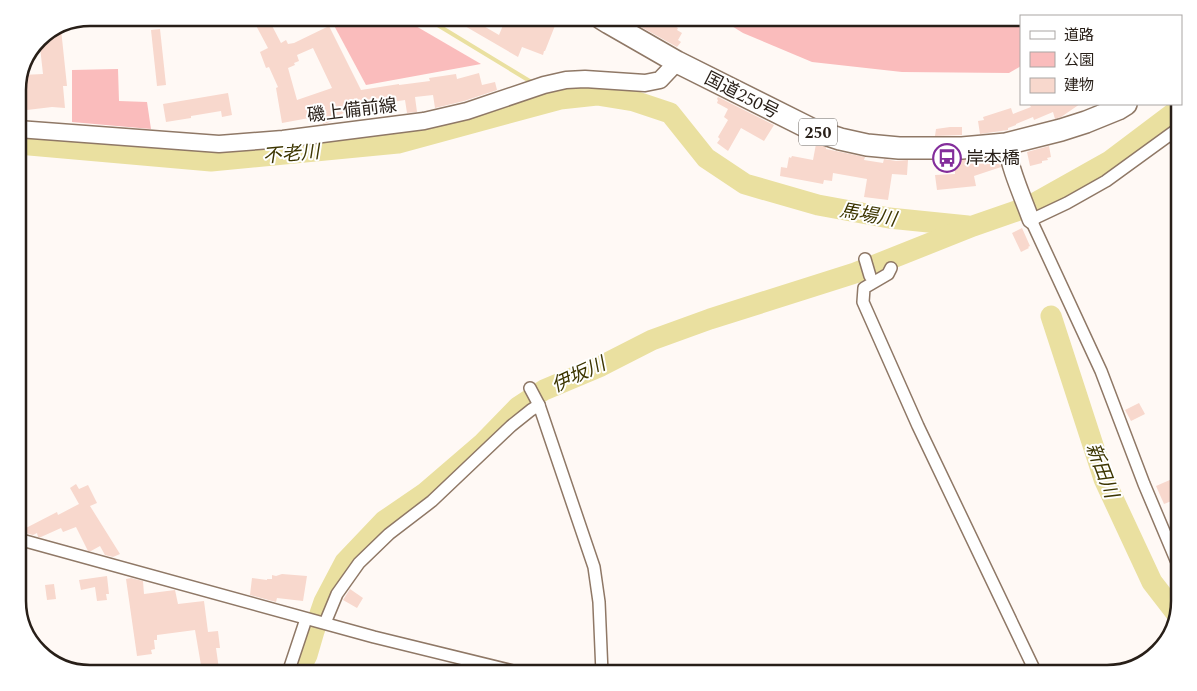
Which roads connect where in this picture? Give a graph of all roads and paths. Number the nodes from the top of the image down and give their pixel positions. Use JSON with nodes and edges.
{"nodes":[{"id":1,"x":613,"y":26,"type":"edge"},
{"id":2,"x":677,"y":62,"type":"junction"},
{"id":3,"x":1124,"y":105,"type":"edge"},
{"id":4,"x":26,"y":130,"type":"edge"},
{"id":5,"x":1171,"y":134,"type":"edge"},
{"id":6,"x":1006,"y":144,"type":"junction"},
{"id":7,"x":1030,"y":217,"type":"junction"},
{"id":8,"x":891,"y":268,"type":"dead end"},
{"id":9,"x":531,"y":390,"type":"dead end"},
{"id":10,"x":538,"y":403,"type":"junction"},
{"id":11,"x":26,"y":541,"type":"edge"},
{"id":12,"x":1171,"y":546,"type":"edge"},
{"id":13,"x":316,"y":621,"type":"junction"},
{"id":14,"x":291,"y":665,"type":"edge"},
{"id":15,"x":485,"y":665,"type":"edge"},
{"id":16,"x":602,"y":665,"type":"edge"},
{"id":17,"x":1032,"y":665,"type":"edge"}],
"edges":[{"from":1,"to":2,"type":"highway","name":"国道250号","number":"250"},
{"from":2,"to":4,"type":"main road","name":"磯上備前線"},
{"from":2,"to":6,"type":"highway","name":"国道250号","number":"250"},
{"from":3,"to":6,"type":"highway","name":"国道250号","number":"250"},
{"from":5,"to":7,"type":"street"},
{"from":6,"to":7,"type":"main road"},
{"from":7,"to":12,"type":"street"},
{"from":8,"to":17,"type":"street"},
{"from":9,"to":10,"type":"street"},
{"from":10,"to":13,"type":"street"},
{"from":10,"to":16,"type":"street"},
{"from":11,"to":13,"type":"street"},
{"from":13,"to":14,"type":"street"},
{"from":13,"to":15,"type":"street"}]}
